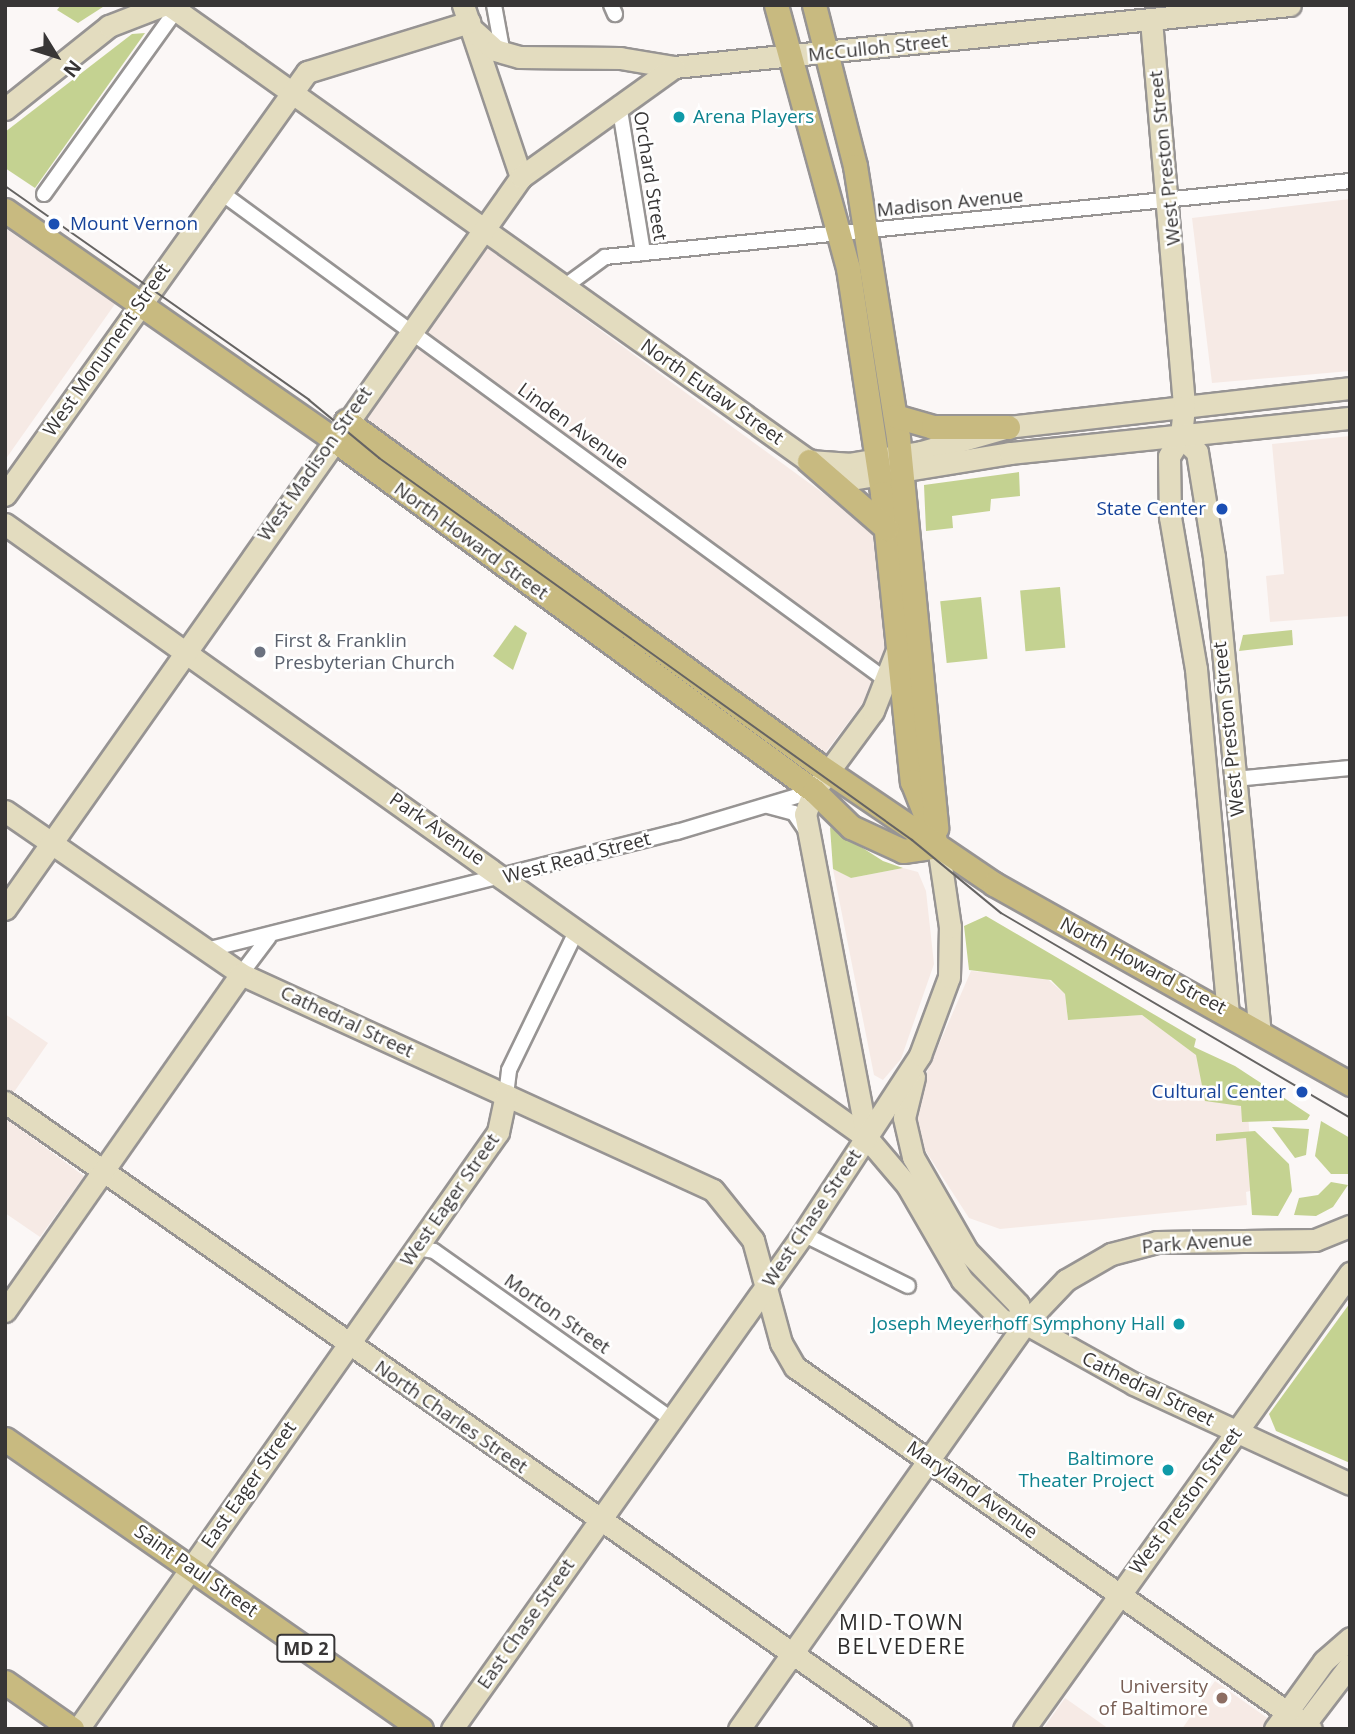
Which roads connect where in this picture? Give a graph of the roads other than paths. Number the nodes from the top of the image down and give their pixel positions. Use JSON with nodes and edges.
{"nodes":[{"id":1,"x":494,"y":5,"type":"edge"},
{"id":2,"x":776,"y":5,"type":"edge"},
{"id":3,"x":814,"y":5,"type":"edge"},
{"id":4,"x":1290,"y":5,"type":"edge"},
{"id":5,"x":172,"y":7,"type":"edge"},
{"id":6,"x":1150,"y":12,"type":"edge"},
{"id":7,"x":469,"y":19,"type":"edge"},
{"id":8,"x":503,"y":54,"type":"junction"},
{"id":9,"x":826,"y":54,"type":"junction"},
{"id":10,"x":790,"y":57,"type":"junction"},
{"id":11,"x":674,"y":67,"type":"junction"},
{"id":12,"x":292,"y":91,"type":"junction"},
{"id":13,"x":619,"y":104,"type":"junction"},
{"id":14,"x":5,"y":109,"type":"edge"},
{"id":15,"x":521,"y":177,"type":"junction"},
{"id":16,"x":1350,"y":181,"type":"edge"},
{"id":17,"x":219,"y":191,"type":"junction"},
{"id":18,"x":44,"y":194,"type":"dead end"},
{"id":19,"x":1170,"y":200,"type":"junction"},
{"id":20,"x":5,"y":210,"type":"edge"},
{"id":21,"x":482,"y":228,"type":"junction"},
{"id":22,"x":866,"y":231,"type":"junction"},
{"id":23,"x":840,"y":233,"type":"junction"},
{"id":24,"x":643,"y":253,"type":"junction"},
{"id":25,"x":565,"y":287,"type":"junction"},
{"id":26,"x":139,"y":303,"type":"junction"},
{"id":27,"x":409,"y":330,"type":"junction"},
{"id":28,"x":1350,"y":388,"type":"edge"},
{"id":29,"x":1184,"y":407,"type":"junction"},
{"id":30,"x":895,"y":416,"type":"junction"},
{"id":31,"x":1350,"y":418,"type":"edge"},
{"id":32,"x":1009,"y":427,"type":"junction"},
{"id":33,"x":340,"y":430,"type":"junction"},
{"id":34,"x":1181,"y":437,"type":"junction"},
{"id":35,"x":809,"y":461,"type":"junction"},
{"id":36,"x":902,"y":464,"type":"junction"},
{"id":37,"x":878,"y":468,"type":"junction"},
{"id":38,"x":833,"y":482,"type":"junction"},
{"id":39,"x":5,"y":495,"type":"edge"},
{"id":40,"x":5,"y":524,"type":"edge"},
{"id":41,"x":886,"y":527,"type":"junction"},
{"id":42,"x":183,"y":650,"type":"junction"},
{"id":43,"x":895,"y":687,"type":"junction"},
{"id":44,"x":1350,"y":768,"type":"edge"},
{"id":45,"x":830,"y":773,"type":"junction"},
{"id":46,"x":1234,"y":779,"type":"junction"},
{"id":47,"x":814,"y":791,"type":"junction"},
{"id":48,"x":763,"y":805,"type":"junction"},
{"id":49,"x":5,"y":811,"type":"edge"},
{"id":50,"x":800,"y":822,"type":"junction"},
{"id":51,"x":52,"y":843,"type":"junction"},
{"id":52,"x":938,"y":846,"type":"junction"},
{"id":53,"x":505,"y":877,"type":"junction"},
{"id":54,"x":5,"y":909,"type":"edge"},
{"id":55,"x":577,"y":930,"type":"junction"},
{"id":56,"x":269,"y":937,"type":"junction"},
{"id":57,"x":206,"y":950,"type":"junction"},
{"id":58,"x":241,"y":974,"type":"junction"},
{"id":59,"x":1228,"y":1011,"type":"junction"},
{"id":60,"x":1259,"y":1028,"type":"junction"},
{"id":61,"x":920,"y":1055,"type":"junction"},
{"id":62,"x":1350,"y":1084,"type":"edge"},
{"id":63,"x":506,"y":1095,"type":"junction"},
{"id":64,"x":5,"y":1102,"type":"edge"},
{"id":65,"x":867,"y":1138,"type":"junction"},
{"id":66,"x":102,"y":1172,"type":"junction"},
{"id":67,"x":713,"y":1190,"type":"joint"},
{"id":68,"x":1350,"y":1226,"type":"edge"},
{"id":69,"x":803,"y":1234,"type":"junction"},
{"id":70,"x":417,"y":1248,"type":"junction"},
{"id":71,"x":1350,"y":1273,"type":"edge"},
{"id":72,"x":766,"y":1284,"type":"junction"},
{"id":73,"x":908,"y":1286,"type":"dead end"},
{"id":74,"x":5,"y":1311,"type":"edge"},
{"id":75,"x":1024,"y":1323,"type":"junction"},
{"id":76,"x":348,"y":1345,"type":"junction"},
{"id":77,"x":671,"y":1419,"type":"junction"},
{"id":78,"x":1237,"y":1433,"type":"junction"},
{"id":79,"x":5,"y":1439,"type":"edge"},
{"id":80,"x":931,"y":1460,"type":"junction"},
{"id":81,"x":1350,"y":1484,"type":"edge"},
{"id":82,"x":600,"y":1520,"type":"junction"},
{"id":83,"x":191,"y":1568,"type":"junction"},
{"id":84,"x":1118,"y":1594,"type":"junction"},
{"id":85,"x":1350,"y":1638,"type":"edge"},
{"id":86,"x":793,"y":1655,"type":"junction"},
{"id":87,"x":1350,"y":1665,"type":"edge"},
{"id":88,"x":5,"y":1682,"type":"edge"},
{"id":89,"x":1296,"y":1724,"type":"edge"},
{"id":90,"x":72,"y":1729,"type":"edge"},
{"id":91,"x":78,"y":1729,"type":"edge"},
{"id":92,"x":421,"y":1729,"type":"edge"},
{"id":93,"x":452,"y":1729,"type":"edge"},
{"id":94,"x":739,"y":1729,"type":"edge"},
{"id":95,"x":900,"y":1729,"type":"edge"},
{"id":96,"x":1024,"y":1729,"type":"edge"}],
"edges":[{"from":1,"to":8,"type":"street"},
{"from":2,"to":10,"type":"main road"},
{"from":3,"to":9,"type":"main road"},
{"from":4,"to":6,"type":"main road","name":"McCulloh Street"},
{"from":5,"to":12,"type":"main road","name":"North Eutaw Street"},
{"from":5,"to":14,"type":"main road"},
{"from":5,"to":18,"type":"street"},
{"from":6,"to":9,"type":"main road","name":"McCulloh Street"},
{"from":6,"to":19,"type":"main road","name":"West Preston Street"},
{"from":7,"to":8,"type":"main road"},
{"from":7,"to":12,"type":"main road","name":"West Monument Street"},
{"from":7,"to":15,"type":"main road"},
{"from":8,"to":11,"type":"main road","name":"McCulloh Street"},
{"from":9,"to":10,"type":"main road","name":"McCulloh Street"},
{"from":9,"to":22,"type":"main road"},
{"from":10,"to":11,"type":"main road","name":"McCulloh Street"},
{"from":10,"to":23,"type":"main road"},
{"from":11,"to":13,"type":"main road","name":"West Madison Street"},
{"from":12,"to":17,"type":"main road","name":"West Monument Street"},
{"from":12,"to":21,"type":"main road","name":"North Eutaw Street"},
{"from":13,"to":15,"type":"main road","name":"West Madison Street"},
{"from":13,"to":24,"type":"street","name":"Orchard Street"},
{"from":15,"to":21,"type":"main road","name":"West Madison Street"},
{"from":16,"to":19,"type":"street","name":"Madison Avenue"},
{"from":17,"to":26,"type":"main road","name":"West Monument Street"},
{"from":17,"to":27,"type":"street","name":"Linden Avenue"},
{"from":19,"to":22,"type":"street","name":"Madison Avenue"},
{"from":19,"to":29,"type":"main road","name":"West Preston Street"},
{"from":20,"to":26,"type":"main road","name":"North Howard Street"},
{"from":21,"to":25,"type":"main road","name":"North Eutaw Street"},
{"from":21,"to":27,"type":"main road","name":"West Madison Street"},
{"from":22,"to":23,"type":"street","name":"Madison Avenue"},
{"from":22,"to":30,"type":"main road"},
{"from":23,"to":24,"type":"street","name":"Madison Avenue"},
{"from":23,"to":37,"type":"main road"},
{"from":24,"to":25,"type":"street","name":"Madison Avenue"},
{"from":25,"to":35,"type":"main road","name":"North Eutaw Street"},
{"from":26,"to":33,"type":"main road","name":"North Howard Street"},
{"from":26,"to":39,"type":"main road","name":"West Monument Street"},
{"from":27,"to":33,"type":"main road","name":"West Madison Street"},
{"from":27,"to":43,"type":"street","name":"Linden Avenue"},
{"from":28,"to":29,"type":"main road"},
{"from":29,"to":32,"type":"main road"},
{"from":29,"to":34,"type":"main road","name":"West Preston Street"},
{"from":30,"to":32,"type":"main road"},
{"from":30,"to":36,"type":"main road"},
{"from":31,"to":34,"type":"main road"},
{"from":32,"to":36,"type":"main road"},
{"from":33,"to":42,"type":"main road","name":"West Madison Street"},
{"from":33,"to":45,"type":"main road","name":"North Howard Street"},
{"from":33,"to":47,"type":"main road","name":"North Howard Street"},
{"from":34,"to":36,"type":"main road"},
{"from":34,"to":46,"type":"main road","name":"West Preston Street"},
{"from":34,"to":59,"type":"main road","name":"West Preston Street"},
{"from":35,"to":37,"type":"main road"},
{"from":35,"to":38,"type":"main road"},
{"from":36,"to":37,"type":"main road"},
{"from":36,"to":52,"type":"main road"},
{"from":37,"to":38,"type":"main road"},
{"from":37,"to":41,"type":"main road"},
{"from":38,"to":41,"type":"main road"},
{"from":40,"to":42,"type":"main road","name":"Park Avenue"},
{"from":41,"to":43,"type":"main road"},
{"from":42,"to":51,"type":"main road","name":"West Madison Street"},
{"from":42,"to":53,"type":"main road","name":"Park Avenue"},
{"from":43,"to":45,"type":"main road"},
{"from":43,"to":52,"type":"main road"},
{"from":44,"to":46,"type":"street"},
{"from":45,"to":47,"type":"main road"},
{"from":45,"to":52,"type":"main road","name":"North Howard Street"},
{"from":46,"to":60,"type":"main road","name":"West Preston Street"},
{"from":47,"to":48,"type":"street","name":"West Read Street"},
{"from":47,"to":50,"type":"main road","name":"West Chase Street"},
{"from":47,"to":52,"type":"main road","name":"North Howard Street"},
{"from":48,"to":50,"type":"street"},
{"from":48,"to":53,"type":"street","name":"West Read Street"},
{"from":49,"to":51,"type":"main road","name":"Cathedral Street"},
{"from":50,"to":65,"type":"main road","name":"West Chase Street"},
{"from":51,"to":54,"type":"main road","name":"West Madison Street"},
{"from":51,"to":57,"type":"main road","name":"Cathedral Street"},
{"from":52,"to":59,"type":"main road","name":"North Howard Street"},
{"from":52,"to":61,"type":"main road"},
{"from":53,"to":55,"type":"main road","name":"Park Avenue"},
{"from":53,"to":56,"type":"street","name":"West Read Street"},
{"from":55,"to":63,"type":"street","name":"West Eager Street"},
{"from":55,"to":65,"type":"main road","name":"Park Avenue"},
{"from":56,"to":57,"type":"street","name":"West Read Street"},
{"from":56,"to":58,"type":"street"},
{"from":57,"to":58,"type":"main road","name":"Cathedral Street"},
{"from":58,"to":63,"type":"main road","name":"Cathedral Street"},
{"from":58,"to":66,"type":"main road"},
{"from":59,"to":60,"type":"main road","name":"North Howard Street"},
{"from":60,"to":62,"type":"main road","name":"North Howard Street"},
{"from":61,"to":65,"type":"main road"},
{"from":61,"to":75,"type":"main road"},
{"from":63,"to":67,"type":"main road","name":"Cathedral Street"},
{"from":63,"to":70,"type":"main road","name":"West Eager Street"},
{"from":64,"to":66,"type":"main road","name":"North Charles Street"},
{"from":65,"to":69,"type":"main road","name":"West Chase Street"},
{"from":65,"to":75,"type":"main road","name":"Cathedral Street"},
{"from":66,"to":74,"type":"main road"},
{"from":66,"to":76,"type":"main road","name":"North Charles Street"},
{"from":67,"to":72,"type":"main road","name":"Maryland Avenue"},
{"from":68,"to":75,"type":"main road","name":"Park Avenue"},
{"from":69,"to":72,"type":"main road","name":"West Chase Street"},
{"from":69,"to":73,"type":"street"},
{"from":70,"to":76,"type":"main road","name":"West Eager Street"},
{"from":70,"to":77,"type":"street","name":"Morton Street"},
{"from":71,"to":78,"type":"main road","name":"West Preston Street"},
{"from":72,"to":77,"type":"main road","name":"West Chase Street"},
{"from":72,"to":80,"type":"main road","name":"Maryland Avenue"},
{"from":75,"to":78,"type":"main road","name":"Cathedral Street"},
{"from":75,"to":80,"type":"main road","name":"Park Avenue"},
{"from":76,"to":82,"type":"main road","name":"North Charles Street"},
{"from":76,"to":83,"type":"main road","name":"East Eager Street"},
{"from":77,"to":82,"type":"main road","name":"West Chase Street"},
{"from":78,"to":81,"type":"main road","name":"Cathedral Street"},
{"from":78,"to":84,"type":"main road","name":"West Preston Street"},
{"from":79,"to":83,"type":"main road","name":"Saint Paul Street","number":"MD 2"},
{"from":80,"to":84,"type":"main road","name":"Maryland Avenue"},
{"from":80,"to":86,"type":"main road","name":"Park Avenue"},
{"from":82,"to":86,"type":"main road","name":"North Charles Street"},
{"from":82,"to":93,"type":"main road","name":"East Chase Street"},
{"from":83,"to":91,"type":"main road","name":"East Eager Street"},
{"from":83,"to":92,"type":"main road","name":"Saint Paul Street","number":"MD 2"},
{"from":84,"to":89,"type":"main road","name":"Maryland Avenue"},
{"from":84,"to":96,"type":"main road","name":"West Preston Street"},
{"from":85,"to":89,"type":"main road"},
{"from":86,"to":94,"type":"main road","name":"Park Avenue"},
{"from":86,"to":95,"type":"main road","name":"North Charles Street"},
{"from":87,"to":89,"type":"main road"},
{"from":88,"to":90,"type":"main road"}]}
